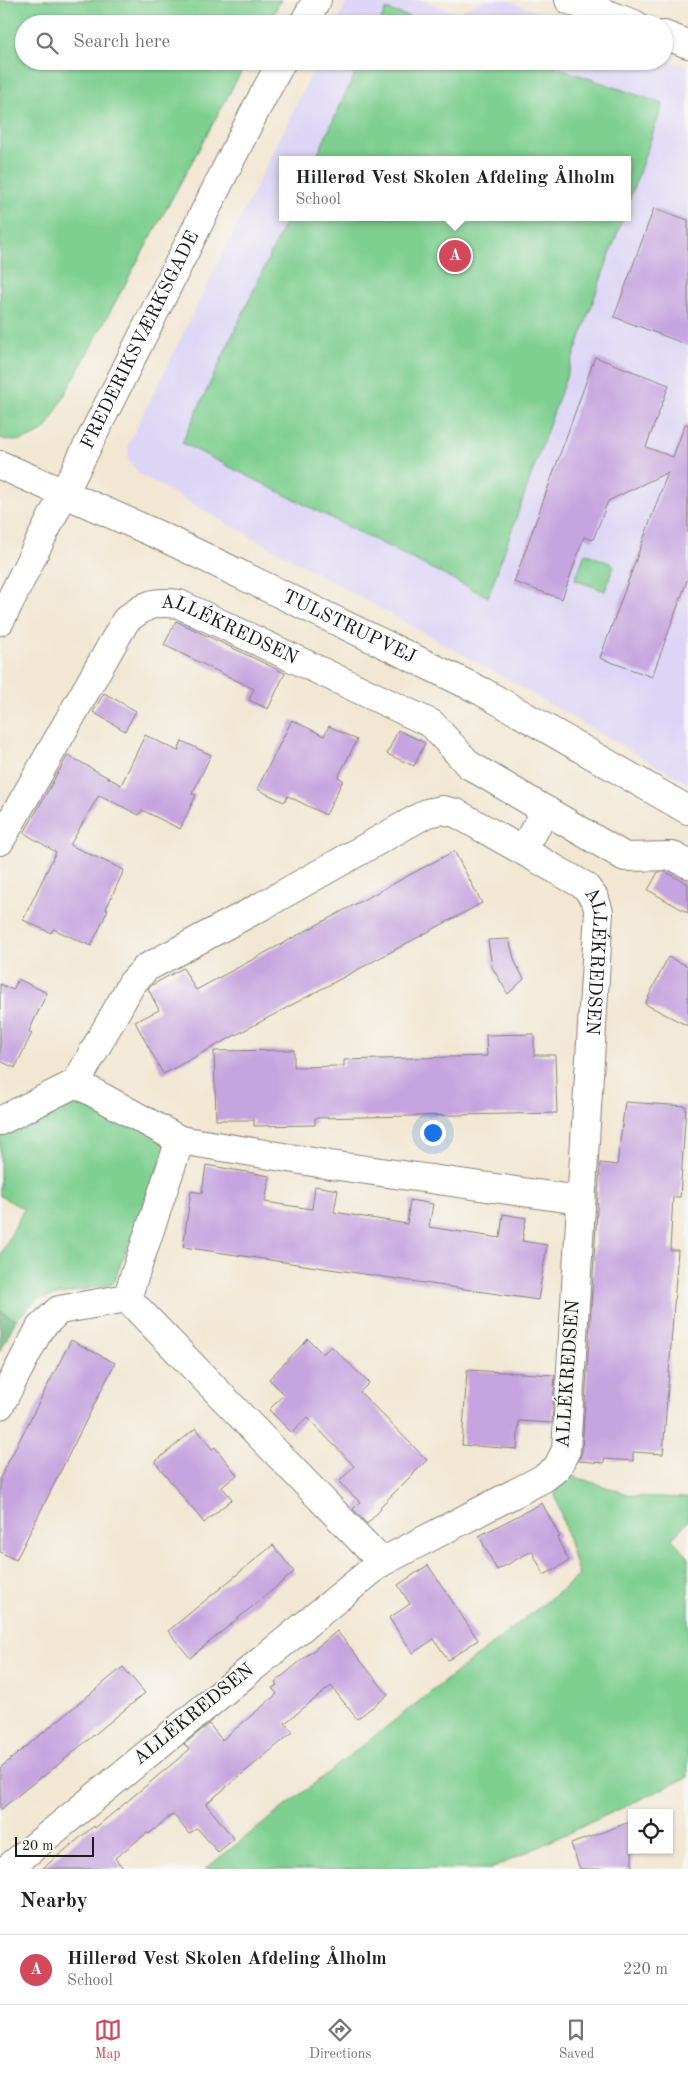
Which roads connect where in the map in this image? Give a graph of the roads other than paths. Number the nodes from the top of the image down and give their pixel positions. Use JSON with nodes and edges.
{"nodes":[{"id":1,"x":317,"y":0,"type":"edge"},
{"id":2,"x":569,"y":0,"type":"edge"},
{"id":3,"x":308,"y":15,"type":"edge"},
{"id":4,"x":610,"y":15,"type":"edge"},
{"id":5,"x":673,"y":38,"type":"edge"},
{"id":6,"x":688,"y":44,"type":"edge"},
{"id":7,"x":277,"y":70,"type":"edge"},
{"id":8,"x":0,"y":465,"type":"edge"},
{"id":9,"x":65,"y":492,"type":"junction"},
{"id":10,"x":0,"y":621,"type":"edge"},
{"id":11,"x":546,"y":810,"type":"junction"},
{"id":12,"x":688,"y":810,"type":"edge"},
{"id":13,"x":0,"y":842,"type":"edge"},
{"id":14,"x":523,"y":850,"type":"junction"},
{"id":15,"x":688,"y":864,"type":"edge"},
{"id":16,"x":76,"y":1083,"type":"junction"},
{"id":17,"x":0,"y":1121,"type":"edge"},
{"id":18,"x":180,"y":1140,"type":"junction"},
{"id":19,"x":580,"y":1200,"type":"junction"},
{"id":20,"x":127,"y":1298,"type":"junction"},
{"id":21,"x":0,"y":1405,"type":"edge"},
{"id":22,"x":382,"y":1562,"type":"junction"},
{"id":23,"x":6,"y":1869,"type":"edge"}],
"edges":[{"from":1,"to":3,"type":"street"},
{"from":2,"to":4,"type":"street"},
{"from":5,"to":6,"type":"street"},
{"from":7,"to":9,"type":"street","name":"FREDERIKSVÆRKSGADE"},
{"from":8,"to":9,"type":"street","name":"TULSTRUPVEJ"},
{"from":9,"to":10,"type":"street","name":"FREDERIKSVÆRKSGADE"},
{"from":9,"to":12,"type":"street","name":"TULSTRUPVEJ"},
{"from":11,"to":13,"type":"street","name":"ALLÉKREDSEN"},
{"from":11,"to":14,"type":"street"},
{"from":11,"to":15,"type":"street","name":"ALLÉKREDSEN"},
{"from":14,"to":16,"type":"street","name":"ALLÉKREDSEN"},
{"from":14,"to":19,"type":"street","name":"ALLÉKREDSEN"},
{"from":16,"to":17,"type":"street"},
{"from":16,"to":18,"type":"street"},
{"from":18,"to":19,"type":"street"},
{"from":18,"to":20,"type":"street"},
{"from":19,"to":22,"type":"street","name":"ALLÉKREDSEN"},
{"from":20,"to":21,"type":"street"},
{"from":20,"to":22,"type":"street"},
{"from":22,"to":23,"type":"street","name":"ALLÉKREDSEN"}]}
